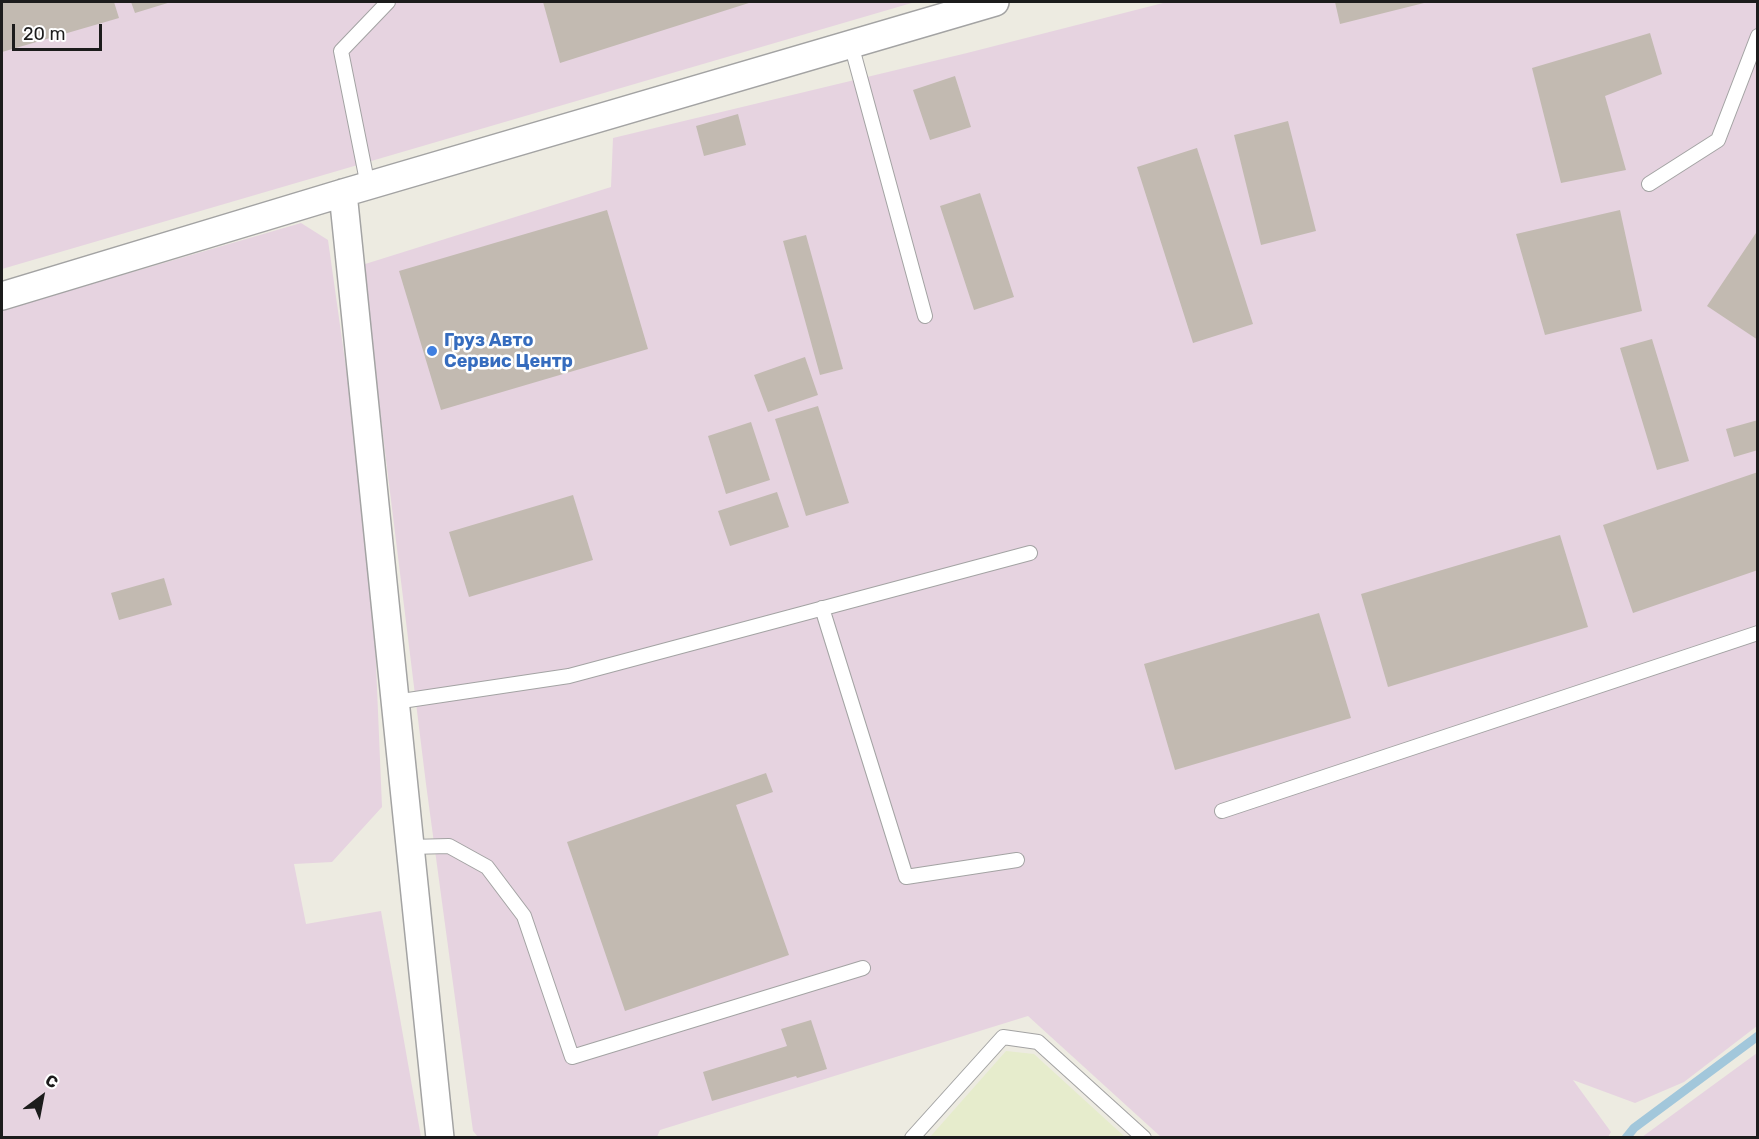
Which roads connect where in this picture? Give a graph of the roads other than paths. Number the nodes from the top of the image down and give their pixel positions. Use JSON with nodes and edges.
{"nodes":[{"id":1,"x":388,"y":2,"type":"edge"},
{"id":2,"x":995,"y":2,"type":"edge"},
{"id":3,"x":1758,"y":36,"type":"edge"},
{"id":4,"x":851,"y":44,"type":"junction"},
{"id":5,"x":1649,"y":184,"type":"dead end"},
{"id":6,"x":355,"y":190,"type":"junction"},
{"id":7,"x":2,"y":296,"type":"edge"},
{"id":8,"x":925,"y":316,"type":"dead end"},
{"id":9,"x":1030,"y":553,"type":"dead end"},
{"id":10,"x":822,"y":608,"type":"junction"},
{"id":11,"x":1758,"y":633,"type":"edge"},
{"id":12,"x":395,"y":702,"type":"junction"},
{"id":13,"x":1222,"y":812,"type":"dead end"},
{"id":14,"x":410,"y":847,"type":"junction"},
{"id":15,"x":1017,"y":860,"type":"dead end"},
{"id":16,"x":863,"y":969,"type":"dead end"},
{"id":17,"x":440,"y":1137,"type":"edge"},
{"id":18,"x":912,"y":1137,"type":"edge"},
{"id":19,"x":1144,"y":1137,"type":"edge"}],
"edges":[{"from":1,"to":6,"type":"lane"},
{"from":2,"to":4,"type":"street"},
{"from":3,"to":5,"type":"lane"},
{"from":4,"to":6,"type":"street"},
{"from":4,"to":8,"type":"lane"},
{"from":6,"to":7,"type":"street"},
{"from":6,"to":12,"type":"street"},
{"from":9,"to":10,"type":"lane"},
{"from":10,"to":12,"type":"lane"},
{"from":10,"to":15,"type":"lane"},
{"from":11,"to":13,"type":"lane"},
{"from":12,"to":14,"type":"street"},
{"from":14,"to":16,"type":"lane"},
{"from":14,"to":17,"type":"street"},
{"from":18,"to":19,"type":"lane"}]}
